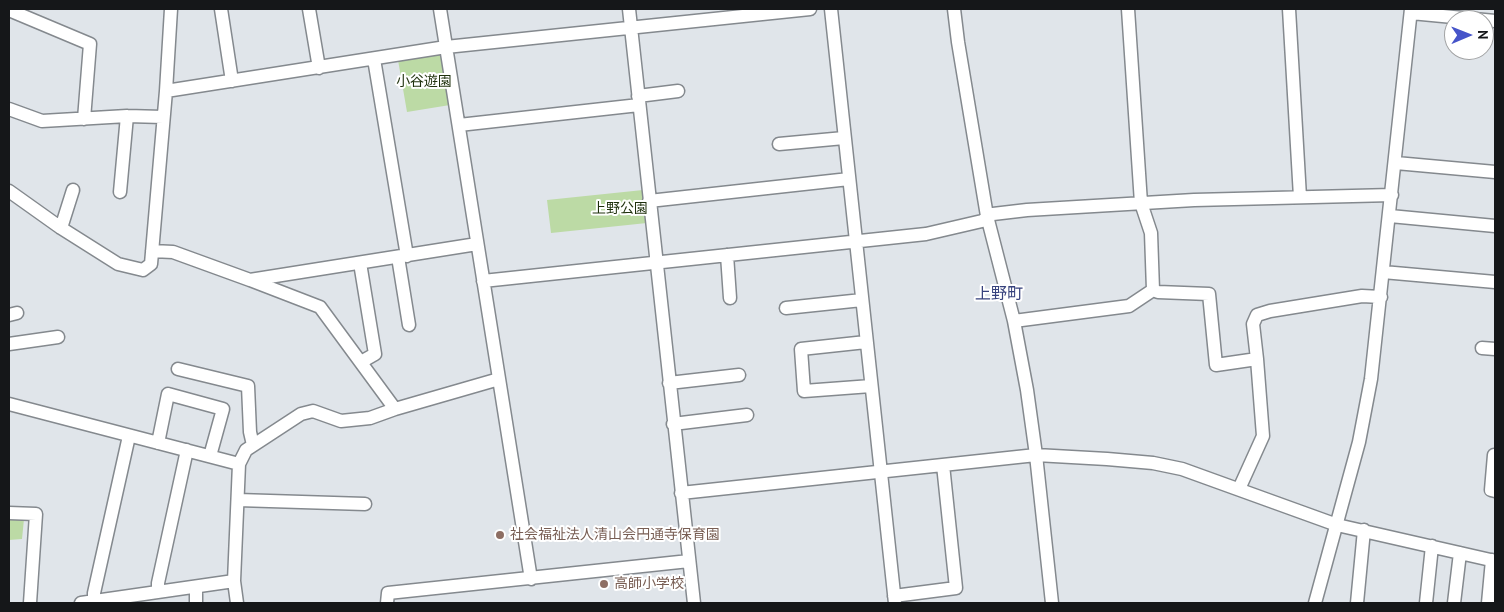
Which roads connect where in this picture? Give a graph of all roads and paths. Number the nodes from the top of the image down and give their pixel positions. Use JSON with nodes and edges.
{"nodes":[{"id":1,"x":171,"y":9,"type":"edge"},
{"id":2,"x":221,"y":9,"type":"edge"},
{"id":3,"x":309,"y":9,"type":"edge"},
{"id":4,"x":440,"y":9,"type":"edge"},
{"id":5,"x":629,"y":9,"type":"edge"},
{"id":6,"x":810,"y":9,"type":"edge"},
{"id":7,"x":831,"y":9,"type":"edge"},
{"id":8,"x":954,"y":9,"type":"edge"},
{"id":9,"x":1128,"y":9,"type":"edge"},
{"id":10,"x":1289,"y":9,"type":"edge"},
{"id":11,"x":9,"y":10,"type":"edge"},
{"id":12,"x":1411,"y":11,"type":"edge"},
{"id":13,"x":1495,"y":21,"type":"edge"},
{"id":14,"x":631,"y":28,"type":"junction"},
{"id":15,"x":446,"y":47,"type":"junction"},
{"id":16,"x":374,"y":59,"type":"junction"},
{"id":17,"x":319,"y":68,"type":"junction"},
{"id":18,"x":232,"y":81,"type":"junction"},
{"id":19,"x":166,"y":91,"type":"junction"},
{"id":20,"x":678,"y":91,"type":"dead end"},
{"id":21,"x":638,"y":100,"type":"junction"},
{"id":22,"x":9,"y":109,"type":"edge"},
{"id":23,"x":127,"y":116,"type":"junction"},
{"id":24,"x":84,"y":118,"type":"junction"},
{"id":25,"x":163,"y":118,"type":"junction"},
{"id":26,"x":459,"y":125,"type":"junction"},
{"id":27,"x":844,"y":138,"type":"junction"},
{"id":28,"x":779,"y":144,"type":"dead end"},
{"id":29,"x":1396,"y":163,"type":"junction"},
{"id":30,"x":1495,"y":172,"type":"edge"},
{"id":31,"x":849,"y":179,"type":"junction"},
{"id":32,"x":73,"y":190,"type":"dead end"},
{"id":33,"x":9,"y":191,"type":"edge"},
{"id":34,"x":120,"y":192,"type":"dead end"},
{"id":35,"x":1392,"y":194,"type":"junction"},
{"id":36,"x":1300,"y":197,"type":"junction"},
{"id":37,"x":649,"y":201,"type":"junction"},
{"id":38,"x":1142,"y":203,"type":"junction"},
{"id":39,"x":988,"y":216,"type":"junction"},
{"id":40,"x":1390,"y":216,"type":"junction"},
{"id":41,"x":1495,"y":226,"type":"edge"},
{"id":42,"x":61,"y":228,"type":"junction"},
{"id":43,"x":856,"y":242,"type":"junction"},
{"id":44,"x":477,"y":244,"type":"junction"},
{"id":45,"x":152,"y":251,"type":"junction"},
{"id":46,"x":726,"y":255,"type":"junction"},
{"id":47,"x":402,"y":256,"type":"junction"},
{"id":48,"x":360,"y":263,"type":"junction"},
{"id":49,"x":656,"y":263,"type":"junction"},
{"id":50,"x":1383,"y":272,"type":"junction"},
{"id":51,"x":250,"y":280,"type":"junction"},
{"id":52,"x":483,"y":280,"type":"junction"},
{"id":53,"x":1495,"y":282,"type":"edge"},
{"id":54,"x":1153,"y":290,"type":"junction"},
{"id":55,"x":1380,"y":297,"type":"junction"},
{"id":56,"x":730,"y":298,"type":"dead end"},
{"id":57,"x":862,"y":300,"type":"junction"},
{"id":58,"x":786,"y":308,"type":"dead end"},
{"id":59,"x":1014,"y":321,"type":"junction"},
{"id":60,"x":410,"y":325,"type":"dead end"},
{"id":61,"x":58,"y":337,"type":"dead end"},
{"id":62,"x":866,"y":342,"type":"junction"},
{"id":63,"x":9,"y":344,"type":"edge"},
{"id":64,"x":1482,"y":348,"type":"dead end"},
{"id":65,"x":1495,"y":349,"type":"edge"},
{"id":66,"x":1257,"y":358,"type":"junction"},
{"id":67,"x":361,"y":362,"type":"junction"},
{"id":68,"x":178,"y":369,"type":"dead end"},
{"id":69,"x":739,"y":375,"type":"dead end"},
{"id":70,"x":499,"y":379,"type":"junction"},
{"id":71,"x":669,"y":383,"type":"junction"},
{"id":72,"x":871,"y":386,"type":"junction"},
{"id":73,"x":9,"y":404,"type":"edge"},
{"id":74,"x":395,"y":409,"type":"junction"},
{"id":75,"x":748,"y":415,"type":"dead end"},
{"id":76,"x":673,"y":424,"type":"junction"},
{"id":77,"x":130,"y":436,"type":"junction"},
{"id":78,"x":158,"y":443,"type":"junction"},
{"id":79,"x":253,"y":445,"type":"junction"},
{"id":80,"x":188,"y":450,"type":"junction"},
{"id":81,"x":1036,"y":455,"type":"junction"},
{"id":82,"x":210,"y":456,"type":"junction"},
{"id":83,"x":1495,"y":456,"type":"edge"},
{"id":84,"x":239,"y":464,"type":"junction"},
{"id":85,"x":943,"y":465,"type":"junction"},
{"id":86,"x":881,"y":472,"type":"junction"},
{"id":87,"x":1239,"y":490,"type":"junction"},
{"id":88,"x":1495,"y":491,"type":"edge"},
{"id":89,"x":681,"y":493,"type":"junction"},
{"id":90,"x":238,"y":500,"type":"junction"},
{"id":91,"x":365,"y":504,"type":"dead end"},
{"id":92,"x":9,"y":513,"type":"edge"},
{"id":93,"x":1337,"y":524,"type":"junction"},
{"id":94,"x":1364,"y":530,"type":"junction"},
{"id":95,"x":1432,"y":546,"type":"junction"},
{"id":96,"x":1460,"y":553,"type":"junction"},
{"id":97,"x":1493,"y":561,"type":"edge"},
{"id":98,"x":689,"y":562,"type":"junction"},
{"id":99,"x":531,"y":579,"type":"junction"},
{"id":100,"x":234,"y":581,"type":"junction"},
{"id":101,"x":196,"y":587,"type":"junction"},
{"id":102,"x":158,"y":591,"type":"junction"},
{"id":103,"x":128,"y":600,"type":"edge"},
{"id":104,"x":894,"y":600,"type":"edge"},
{"id":105,"x":94,"y":601,"type":"junction"},
{"id":106,"x":30,"y":603,"type":"edge"},
{"id":107,"x":81,"y":603,"type":"edge"},
{"id":108,"x":196,"y":603,"type":"edge"},
{"id":109,"x":237,"y":603,"type":"edge"},
{"id":110,"x":388,"y":603,"type":"edge"},
{"id":111,"x":694,"y":603,"type":"edge"},
{"id":112,"x":1052,"y":603,"type":"edge"},
{"id":113,"x":1315,"y":603,"type":"edge"},
{"id":114,"x":1357,"y":603,"type":"edge"},
{"id":115,"x":1426,"y":603,"type":"edge"},
{"id":116,"x":1454,"y":603,"type":"edge"},
{"id":117,"x":1488,"y":603,"type":"edge"}],
"edges":[{"from":1,"to":19,"type":"street"},
{"from":2,"to":18,"type":"street"},
{"from":3,"to":17,"type":"street"},
{"from":4,"to":15,"type":"street"},
{"from":5,"to":14,"type":"street"},
{"from":6,"to":14,"type":"street"},
{"from":7,"to":27,"type":"street"},
{"from":8,"to":39,"type":"street"},
{"from":9,"to":38,"type":"street"},
{"from":10,"to":36,"type":"street"},
{"from":11,"to":24,"type":"street"},
{"from":12,"to":13,"type":"street"},
{"from":12,"to":29,"type":"street"},
{"from":14,"to":15,"type":"street"},
{"from":14,"to":21,"type":"street"},
{"from":15,"to":16,"type":"street"},
{"from":15,"to":26,"type":"street"},
{"from":16,"to":17,"type":"street"},
{"from":16,"to":47,"type":"street"},
{"from":17,"to":18,"type":"street"},
{"from":18,"to":19,"type":"street"},
{"from":19,"to":25,"type":"street"},
{"from":20,"to":21,"type":"street"},
{"from":21,"to":26,"type":"street"},
{"from":21,"to":37,"type":"street"},
{"from":22,"to":24,"type":"street"},
{"from":23,"to":24,"type":"street"},
{"from":23,"to":25,"type":"street"},
{"from":23,"to":34,"type":"street"},
{"from":25,"to":45,"type":"street"},
{"from":26,"to":44,"type":"street"},
{"from":27,"to":28,"type":"street"},
{"from":27,"to":31,"type":"street"},
{"from":29,"to":30,"type":"street"},
{"from":29,"to":35,"type":"street"},
{"from":31,"to":37,"type":"street"},
{"from":31,"to":43,"type":"street"},
{"from":32,"to":42,"type":"street"},
{"from":33,"to":42,"type":"street"},
{"from":35,"to":36,"type":"street"},
{"from":35,"to":40,"type":"street"},
{"from":36,"to":38,"type":"street"},
{"from":37,"to":49,"type":"street"},
{"from":38,"to":39,"type":"street"},
{"from":38,"to":54,"type":"street"},
{"from":39,"to":43,"type":"street"},
{"from":39,"to":59,"type":"street"},
{"from":40,"to":41,"type":"street"},
{"from":40,"to":50,"type":"street"},
{"from":42,"to":45,"type":"street"},
{"from":43,"to":46,"type":"street"},
{"from":43,"to":57,"type":"street"},
{"from":44,"to":47,"type":"street"},
{"from":44,"to":52,"type":"street"},
{"from":45,"to":51,"type":"street"},
{"from":46,"to":49,"type":"street"},
{"from":46,"to":56,"type":"street"},
{"from":47,"to":48,"type":"street"},
{"from":47,"to":60,"type":"street"},
{"from":48,"to":51,"type":"street"},
{"from":48,"to":67,"type":"street"},
{"from":49,"to":52,"type":"street"},
{"from":49,"to":71,"type":"street"},
{"from":50,"to":53,"type":"street"},
{"from":50,"to":55,"type":"street"},
{"from":51,"to":67,"type":"street"},
{"from":52,"to":70,"type":"street"},
{"from":54,"to":59,"type":"street"},
{"from":54,"to":66,"type":"street"},
{"from":55,"to":66,"type":"street"},
{"from":55,"to":93,"type":"street"},
{"from":57,"to":58,"type":"street"},
{"from":57,"to":62,"type":"street"},
{"from":59,"to":81,"type":"street"},
{"from":61,"to":63,"type":"street"},
{"from":62,"to":72,"type":"street"},
{"from":62,"to":72,"type":"street"},
{"from":64,"to":65,"type":"street"},
{"from":66,"to":87,"type":"street"},
{"from":67,"to":74,"type":"street"},
{"from":68,"to":79,"type":"street"},
{"from":69,"to":71,"type":"street"},
{"from":70,"to":74,"type":"street"},
{"from":70,"to":99,"type":"street"},
{"from":71,"to":76,"type":"street"},
{"from":72,"to":86,"type":"street"},
{"from":73,"to":77,"type":"street"},
{"from":74,"to":79,"type":"street"},
{"from":75,"to":76,"type":"street"},
{"from":76,"to":89,"type":"street"},
{"from":77,"to":78,"type":"street"},
{"from":77,"to":105,"type":"street"},
{"from":78,"to":80,"type":"street"},
{"from":78,"to":82,"type":"street"},
{"from":79,"to":84,"type":"street"},
{"from":80,"to":82,"type":"street"},
{"from":80,"to":102,"type":"street"},
{"from":81,"to":85,"type":"street"},
{"from":81,"to":87,"type":"street"},
{"from":81,"to":112,"type":"street"},
{"from":82,"to":84,"type":"street"},
{"from":83,"to":88,"type":"street"},
{"from":84,"to":90,"type":"street"},
{"from":85,"to":86,"type":"street"},
{"from":85,"to":104,"type":"street"},
{"from":86,"to":89,"type":"street"},
{"from":86,"to":104,"type":"street"},
{"from":87,"to":93,"type":"street"},
{"from":89,"to":98,"type":"street"},
{"from":90,"to":91,"type":"street"},
{"from":90,"to":100,"type":"street"},
{"from":92,"to":106,"type":"street"},
{"from":93,"to":94,"type":"street"},
{"from":93,"to":113,"type":"street"},
{"from":94,"to":95,"type":"street"},
{"from":94,"to":114,"type":"street"},
{"from":95,"to":96,"type":"street"},
{"from":95,"to":115,"type":"street"},
{"from":96,"to":97,"type":"street"},
{"from":96,"to":116,"type":"street"},
{"from":97,"to":117,"type":"street"},
{"from":98,"to":99,"type":"street"},
{"from":98,"to":111,"type":"street"},
{"from":99,"to":110,"type":"street"},
{"from":100,"to":101,"type":"street"},
{"from":100,"to":109,"type":"street"},
{"from":101,"to":102,"type":"street"},
{"from":101,"to":108,"type":"street"},
{"from":102,"to":103,"type":"street"},
{"from":103,"to":105,"type":"street"},
{"from":105,"to":107,"type":"street"}]}
